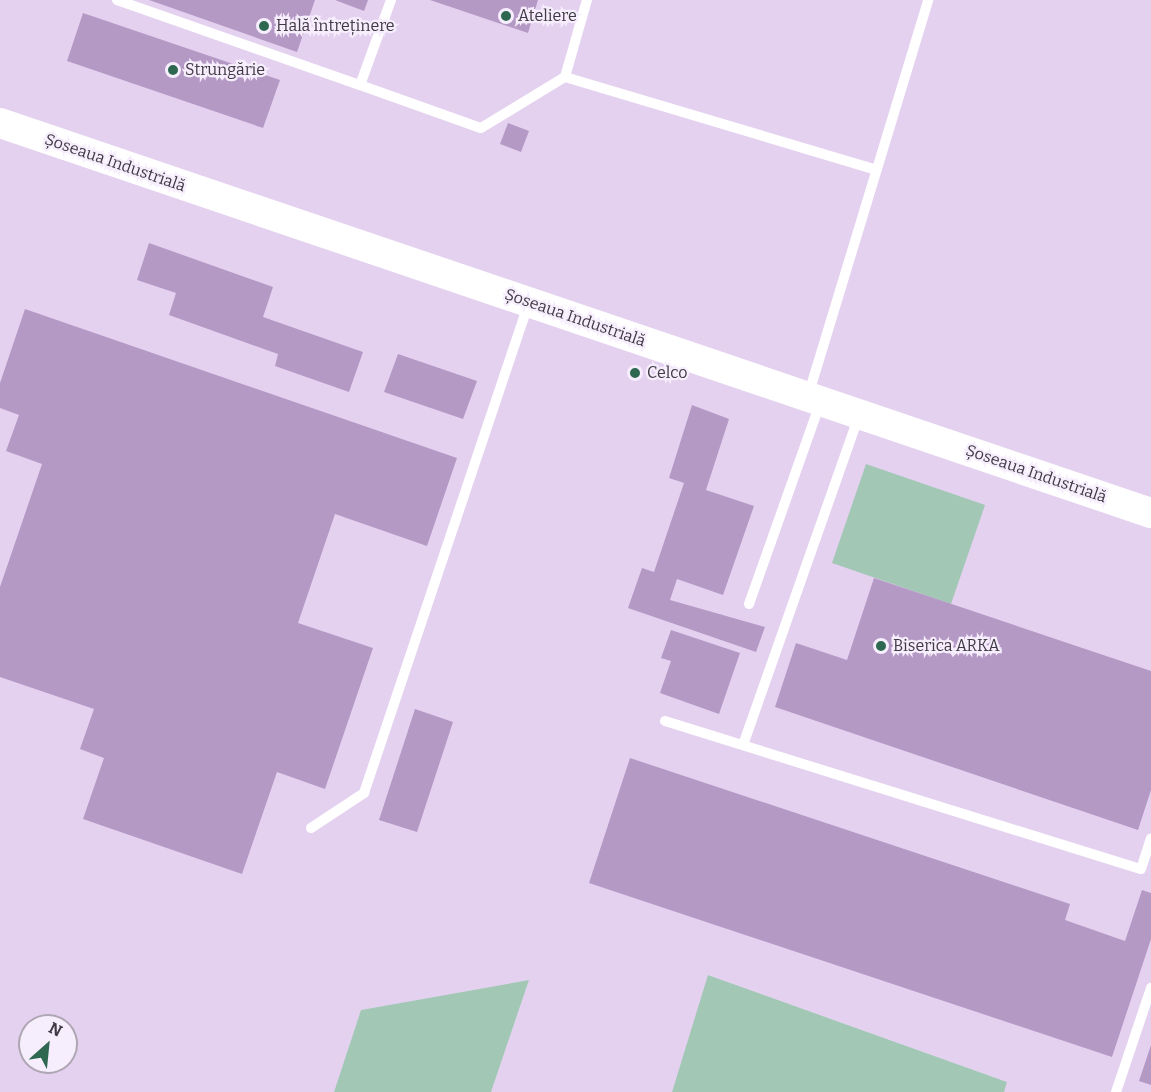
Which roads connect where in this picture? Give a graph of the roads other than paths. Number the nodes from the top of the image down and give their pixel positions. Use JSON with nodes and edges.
{"nodes":[{"id":1,"x":117,"y":0,"type":"edge"},
{"id":2,"x":391,"y":0,"type":"edge"},
{"id":3,"x":587,"y":0,"type":"edge"},
{"id":4,"x":928,"y":0,"type":"edge"},
{"id":5,"x":565,"y":77,"type":"junction"},
{"id":6,"x":360,"y":85,"type":"junction"},
{"id":7,"x":0,"y":123,"type":"edge"},
{"id":8,"x":876,"y":170,"type":"junction"},
{"id":9,"x":529,"y":302,"type":"junction"},
{"id":10,"x":814,"y":400,"type":"junction"},
{"id":11,"x":859,"y":415,"type":"junction"},
{"id":12,"x":1151,"y":513,"type":"edge"},
{"id":13,"x":749,"y":604,"type":"dead end"},
{"id":14,"x":665,"y":721,"type":"dead end"},
{"id":15,"x":743,"y":745,"type":"junction"},
{"id":16,"x":311,"y":828,"type":"dead end"},
{"id":17,"x":1151,"y":839,"type":"edge"},
{"id":18,"x":1151,"y":988,"type":"edge"},
{"id":19,"x":1116,"y":1092,"type":"edge"}],
"edges":[{"from":1,"to":6,"type":"lane"},
{"from":2,"to":6,"type":"lane"},
{"from":3,"to":5,"type":"lane"},
{"from":4,"to":8,"type":"lane"},
{"from":5,"to":6,"type":"lane"},
{"from":5,"to":8,"type":"lane"},
{"from":7,"to":9,"type":"street","name":"Șoseaua Industrială"},
{"from":8,"to":10,"type":"lane"},
{"from":9,"to":10,"type":"street","name":"Șoseaua Industrială"},
{"from":9,"to":16,"type":"lane"},
{"from":10,"to":11,"type":"street","name":"Șoseaua Industrială"},
{"from":10,"to":13,"type":"lane"},
{"from":11,"to":12,"type":"street","name":"Șoseaua Industrială"},
{"from":11,"to":15,"type":"lane"},
{"from":14,"to":15,"type":"lane"},
{"from":15,"to":17,"type":"lane"},
{"from":18,"to":19,"type":"lane"}]}
